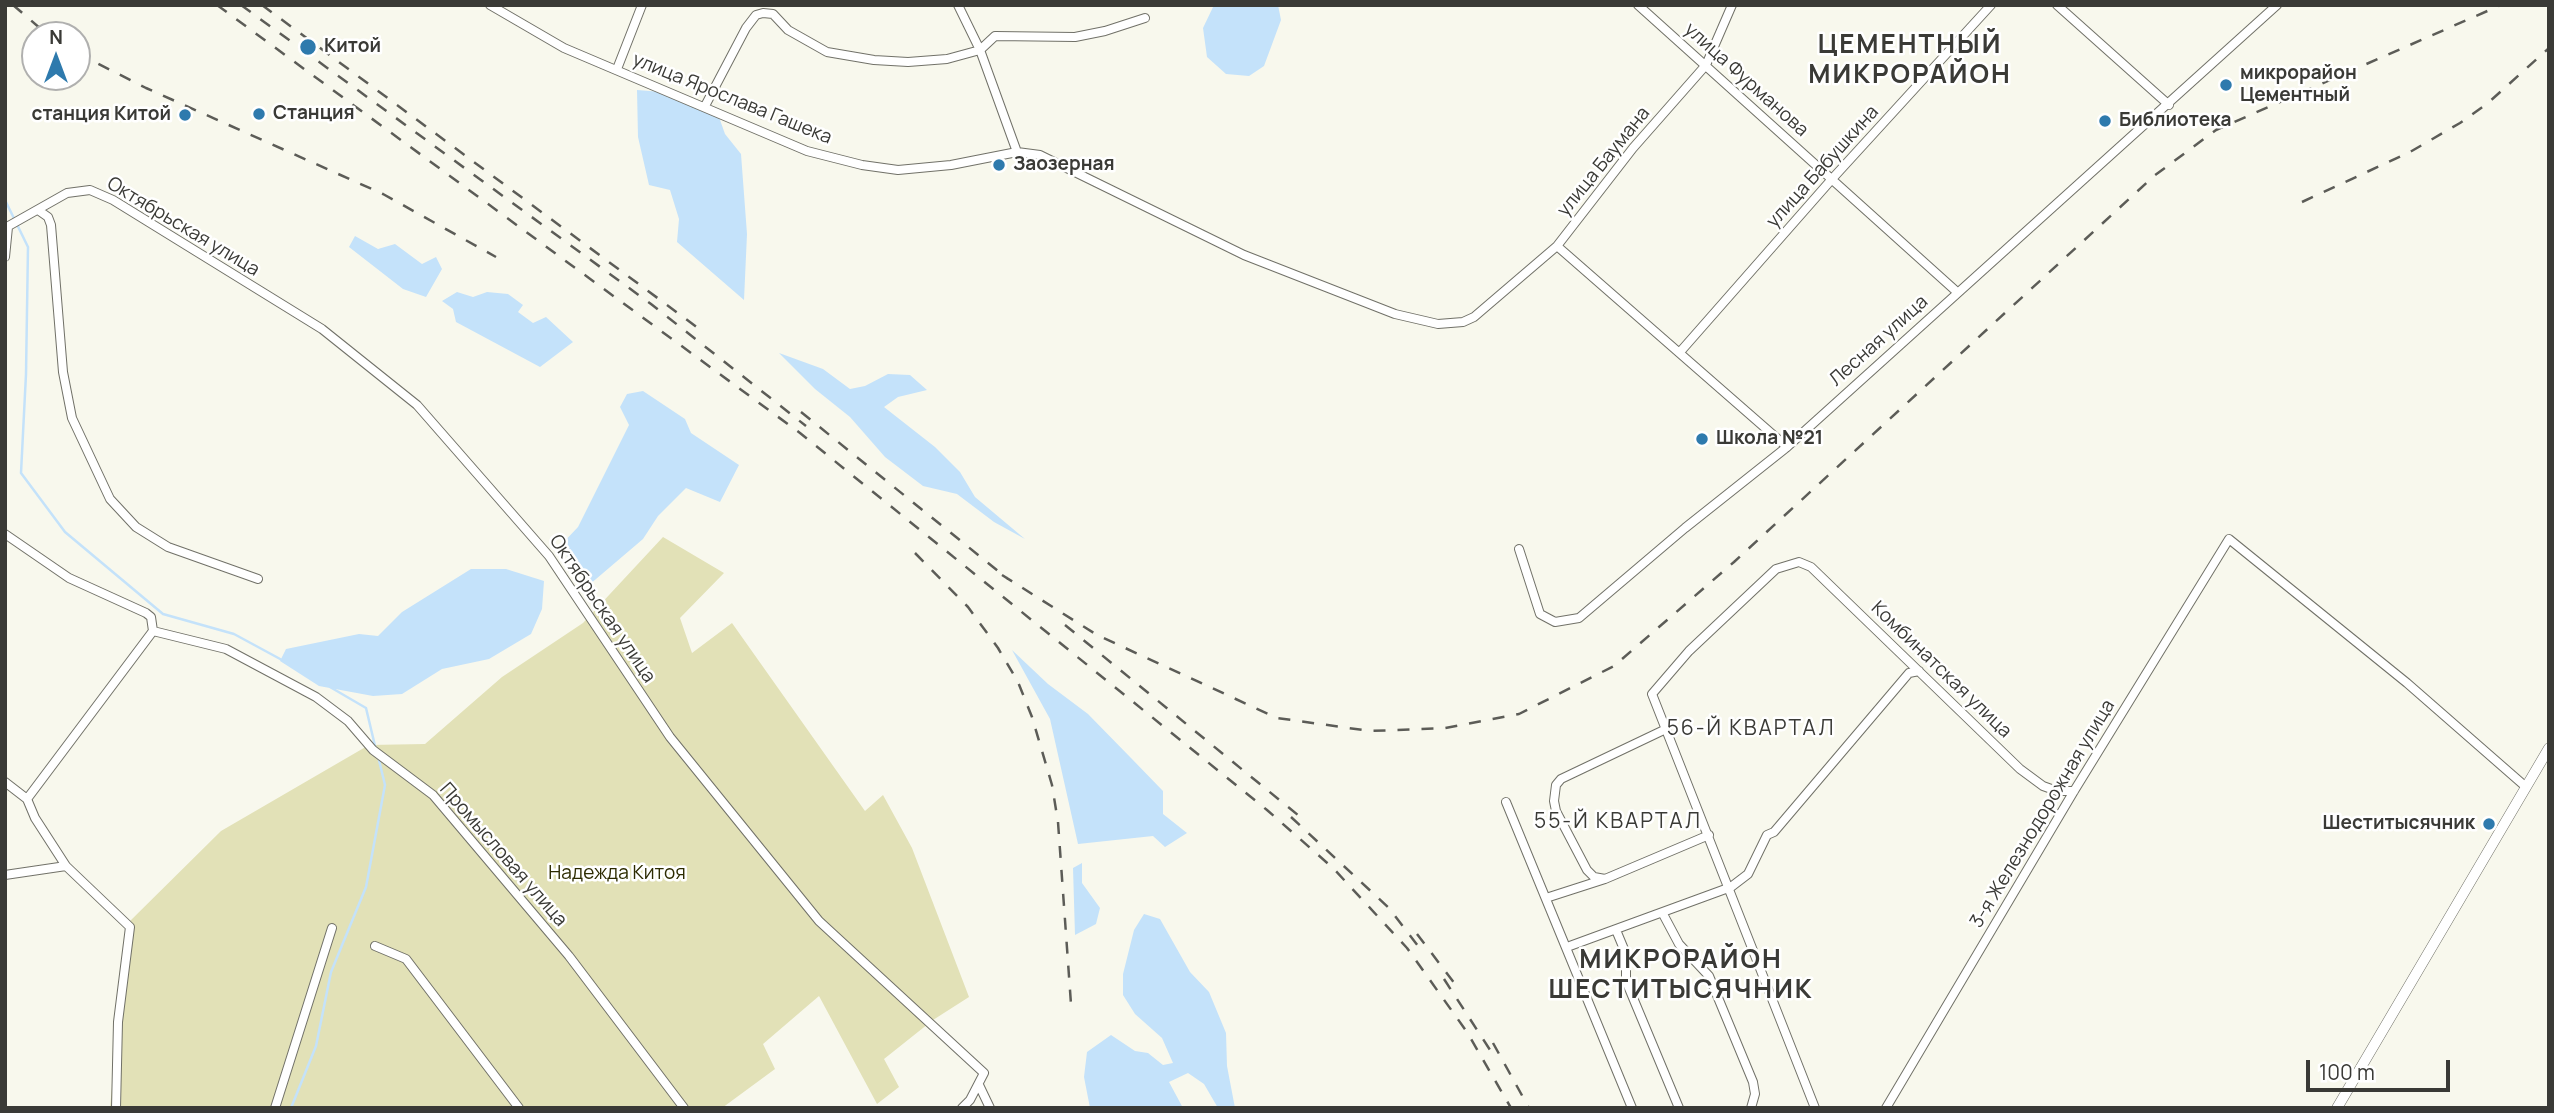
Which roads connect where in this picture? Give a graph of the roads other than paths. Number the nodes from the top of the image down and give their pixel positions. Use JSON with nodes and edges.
{"nodes":[{"id":1,"x":490,"y":5,"type":"edge"},
{"id":2,"x":642,"y":5,"type":"edge"},
{"id":3,"x":958,"y":5,"type":"edge"},
{"id":4,"x":1638,"y":5,"type":"edge"},
{"id":5,"x":1732,"y":5,"type":"edge"},
{"id":6,"x":1992,"y":5,"type":"edge"},
{"id":7,"x":2057,"y":5,"type":"edge"},
{"id":8,"x":2277,"y":5,"type":"edge"},
{"id":9,"x":1144,"y":18,"type":"dead end"},
{"id":10,"x":981,"y":50,"type":"junction"},
{"id":11,"x":1706,"y":65,"type":"junction"},
{"id":12,"x":617,"y":69,"type":"junction"},
{"id":13,"x":2169,"y":105,"type":"junction"},
{"id":14,"x":705,"y":106,"type":"junction"},
{"id":15,"x":1017,"y":152,"type":"junction"},
{"id":16,"x":1832,"y":179,"type":"junction"},
{"id":17,"x":38,"y":210,"type":"junction"},
{"id":18,"x":8,"y":227,"type":"edge"},
{"id":19,"x":1557,"y":246,"type":"junction"},
{"id":20,"x":5,"y":257,"type":"edge"},
{"id":21,"x":1957,"y":292,"type":"junction"},
{"id":22,"x":1680,"y":352,"type":"junction"},
{"id":23,"x":1787,"y":447,"type":"junction"},
{"id":24,"x":5,"y":534,"type":"edge"},
{"id":25,"x":1519,"y":549,"type":"dead end"},
{"id":26,"x":258,"y":579,"type":"dead end"},
{"id":27,"x":153,"y":631,"type":"junction"},
{"id":28,"x":1919,"y":671,"type":"junction"},
{"id":29,"x":1666,"y":729,"type":"junction"},
{"id":30,"x":2549,"y":748,"type":"edge"},
{"id":31,"x":5,"y":782,"type":"edge"},
{"id":32,"x":2526,"y":787,"type":"junction"},
{"id":33,"x":2074,"y":791,"type":"junction"},
{"id":34,"x":27,"y":799,"type":"junction"},
{"id":35,"x":1506,"y":802,"type":"dead end"},
{"id":36,"x":1709,"y":835,"type":"junction"},
{"id":37,"x":66,"y":866,"type":"junction"},
{"id":38,"x":5,"y":875,"type":"edge"},
{"id":39,"x":1605,"y":879,"type":"junction"},
{"id":40,"x":1731,"y":887,"type":"junction"},
{"id":41,"x":1546,"y":898,"type":"junction"},
{"id":42,"x":1663,"y":914,"type":"junction"},
{"id":43,"x":332,"y":928,"type":"dead end"},
{"id":44,"x":1616,"y":930,"type":"junction"},
{"id":45,"x":375,"y":946,"type":"dead end"},
{"id":46,"x":1567,"y":947,"type":"junction"},
{"id":47,"x":979,"y":1085,"type":"junction"},
{"id":48,"x":116,"y":1108,"type":"edge"},
{"id":49,"x":275,"y":1108,"type":"edge"},
{"id":50,"x":519,"y":1108,"type":"edge"},
{"id":51,"x":684,"y":1108,"type":"edge"},
{"id":52,"x":962,"y":1108,"type":"edge"},
{"id":53,"x":990,"y":1108,"type":"edge"},
{"id":54,"x":1632,"y":1108,"type":"edge"},
{"id":55,"x":1679,"y":1108,"type":"edge"},
{"id":56,"x":1751,"y":1108,"type":"edge"},
{"id":57,"x":1815,"y":1108,"type":"edge"},
{"id":58,"x":1886,"y":1108,"type":"edge"},
{"id":59,"x":2337,"y":1108,"type":"edge"}],
"edges":[{"from":1,"to":12,"type":"street","name":"улица Ярослава Гашека"},
{"from":2,"to":12,"type":"street"},
{"from":3,"to":10,"type":"street"},
{"from":4,"to":11,"type":"street","name":"улица Фурманова"},
{"from":5,"to":11,"type":"street","name":"улица Баумана"},
{"from":6,"to":16,"type":"street","name":"улица Бабушкина"},
{"from":7,"to":13,"type":"street"},
{"from":8,"to":13,"type":"street","name":"Лесная улица"},
{"from":9,"to":10,"type":"street"},
{"from":10,"to":14,"type":"street"},
{"from":10,"to":15,"type":"street"},
{"from":11,"to":16,"type":"street","name":"улица Фурманова"},
{"from":11,"to":19,"type":"street","name":"улица Баумана"},
{"from":12,"to":14,"type":"street","name":"улица Ярослава Гашека"},
{"from":13,"to":21,"type":"street","name":"Лесная улица"},
{"from":14,"to":15,"type":"street","name":"улица Ярослава Гашека"},
{"from":15,"to":19,"type":"street","name":"улица Баумана"},
{"from":16,"to":21,"type":"street","name":"улица Фурманова"},
{"from":16,"to":22,"type":"street","name":"улица Бабушкина"},
{"from":17,"to":18,"type":"street"},
{"from":17,"to":26,"type":"street"},
{"from":17,"to":47,"type":"street","name":"Октябрьская улица"},
{"from":18,"to":20,"type":"street"},
{"from":19,"to":22,"type":"street"},
{"from":21,"to":23,"type":"street","name":"Лесная улица"},
{"from":22,"to":23,"type":"street"},
{"from":23,"to":25,"type":"street","name":"Лесная улица"},
{"from":24,"to":27,"type":"street"},
{"from":27,"to":34,"type":"street"},
{"from":27,"to":51,"type":"street","name":"Промысловая улица"},
{"from":28,"to":29,"type":"street","name":"Комбинатская улица"},
{"from":28,"to":33,"type":"street","name":"Комбинатская улица"},
{"from":28,"to":40,"type":"street"},
{"from":29,"to":36,"type":"street"},
{"from":29,"to":39,"type":"street"},
{"from":30,"to":32,"type":"street"},
{"from":31,"to":34,"type":"street"},
{"from":32,"to":33,"type":"street","name":"3-я Железнодорожная улица"},
{"from":32,"to":59,"type":"street"},
{"from":33,"to":58,"type":"street","name":"3-я Железнодорожная улица"},
{"from":34,"to":37,"type":"street"},
{"from":35,"to":41,"type":"street"},
{"from":36,"to":39,"type":"street"},
{"from":36,"to":40,"type":"street"},
{"from":37,"to":38,"type":"street"},
{"from":37,"to":48,"type":"street"},
{"from":39,"to":41,"type":"street"},
{"from":40,"to":42,"type":"street"},
{"from":40,"to":57,"type":"street"},
{"from":41,"to":46,"type":"street"},
{"from":42,"to":44,"type":"street"},
{"from":42,"to":56,"type":"street"},
{"from":43,"to":49,"type":"street"},
{"from":44,"to":46,"type":"street"},
{"from":44,"to":55,"type":"street"},
{"from":45,"to":50,"type":"street"},
{"from":46,"to":54,"type":"street"},
{"from":47,"to":52,"type":"street"},
{"from":47,"to":53,"type":"street"}]}
